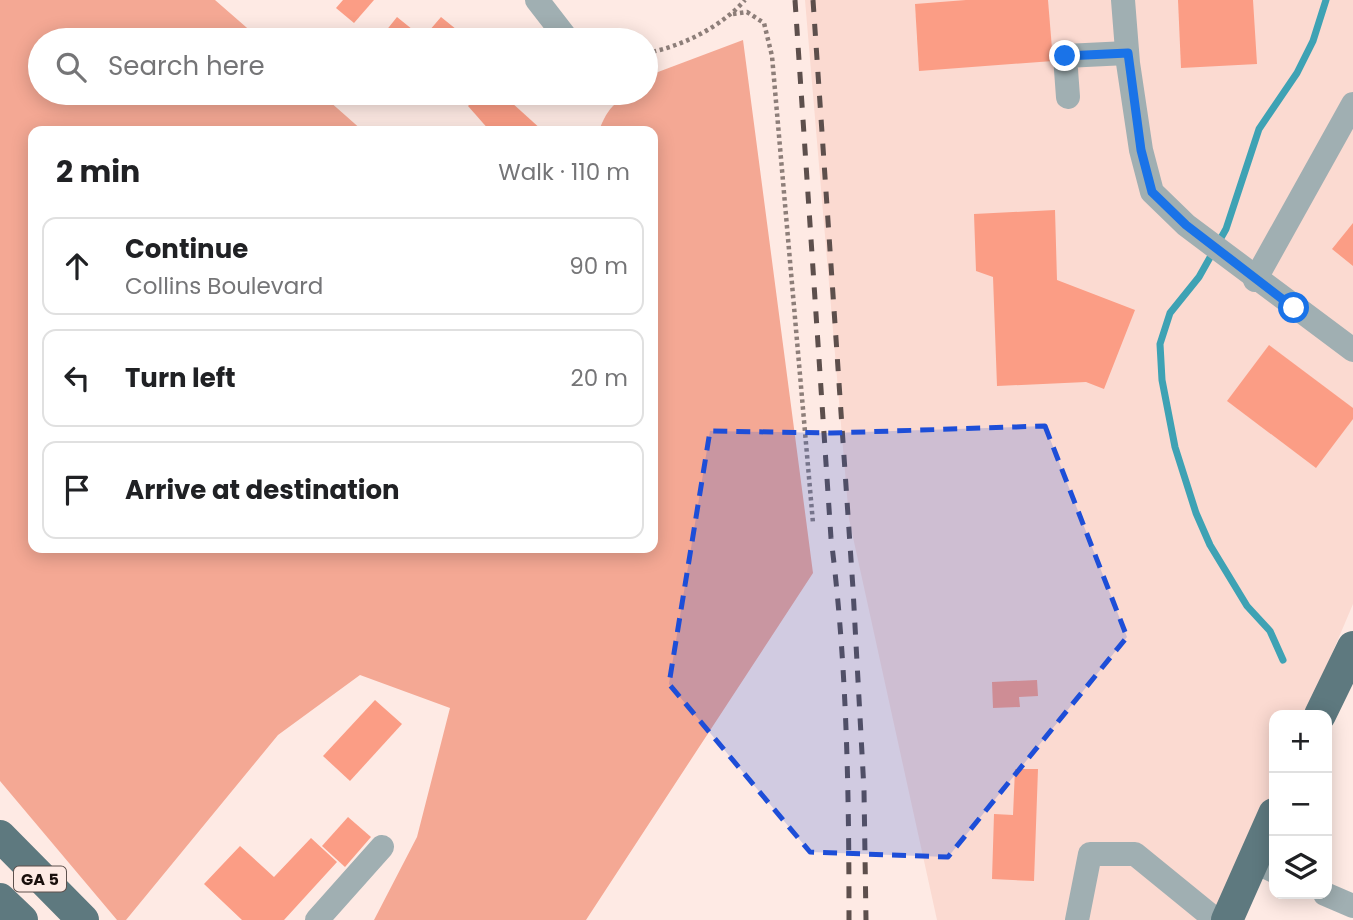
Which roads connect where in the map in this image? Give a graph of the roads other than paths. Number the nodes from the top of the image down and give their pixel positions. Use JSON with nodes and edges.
{"nodes":[{"id":1,"x":537,"y":0,"type":"edge"},
{"id":2,"x":1123,"y":0,"type":"edge"},
{"id":3,"x":559,"y":28,"type":"edge"},
{"id":4,"x":1128,"y":53,"type":"junction"},
{"id":5,"x":1068,"y":97,"type":"dead end"},
{"id":6,"x":1353,"y":104,"type":"edge"},
{"id":7,"x":1255,"y":280,"type":"junction"},
{"id":8,"x":1353,"y":351,"type":"edge"},
{"id":9,"x":1353,"y":647,"type":"edge"},
{"id":10,"x":1322,"y":710,"type":"edge"},
{"id":11,"x":0,"y":836,"type":"edge"},
{"id":12,"x":1270,"y":836,"type":"edge"},
{"id":13,"x":382,"y":847,"type":"dead end"},
{"id":14,"x":1264,"y":866,"type":"edge"},
{"id":15,"x":1332,"y":897,"type":"edge"},
{"id":16,"x":0,"y":900,"type":"edge"},
{"id":17,"x":1353,"y":906,"type":"edge"},
{"id":18,"x":22,"y":920,"type":"edge"},
{"id":19,"x":83,"y":920,"type":"edge"},
{"id":20,"x":317,"y":920,"type":"edge"},
{"id":21,"x":1077,"y":920,"type":"edge"},
{"id":22,"x":1216,"y":920,"type":"edge"},
{"id":23,"x":1227,"y":920,"type":"edge"}],
"edges":[{"from":1,"to":3,"type":"street"},
{"from":2,"to":4,"type":"street"},
{"from":4,"to":5,"type":"street"},
{"from":4,"to":7,"type":"street"},
{"from":6,"to":7,"type":"street"},
{"from":7,"to":8,"type":"street"},
{"from":9,"to":10,"type":"main road"},
{"from":11,"to":19,"type":"main road","number":"GA 5"},
{"from":12,"to":14,"type":"main road"},
{"from":13,"to":20,"type":"street"},
{"from":14,"to":23,"type":"main road"},
{"from":15,"to":17,"type":"street"},
{"from":16,"to":18,"type":"main road","number":"GA 5"},
{"from":21,"to":22,"type":"street"}]}
